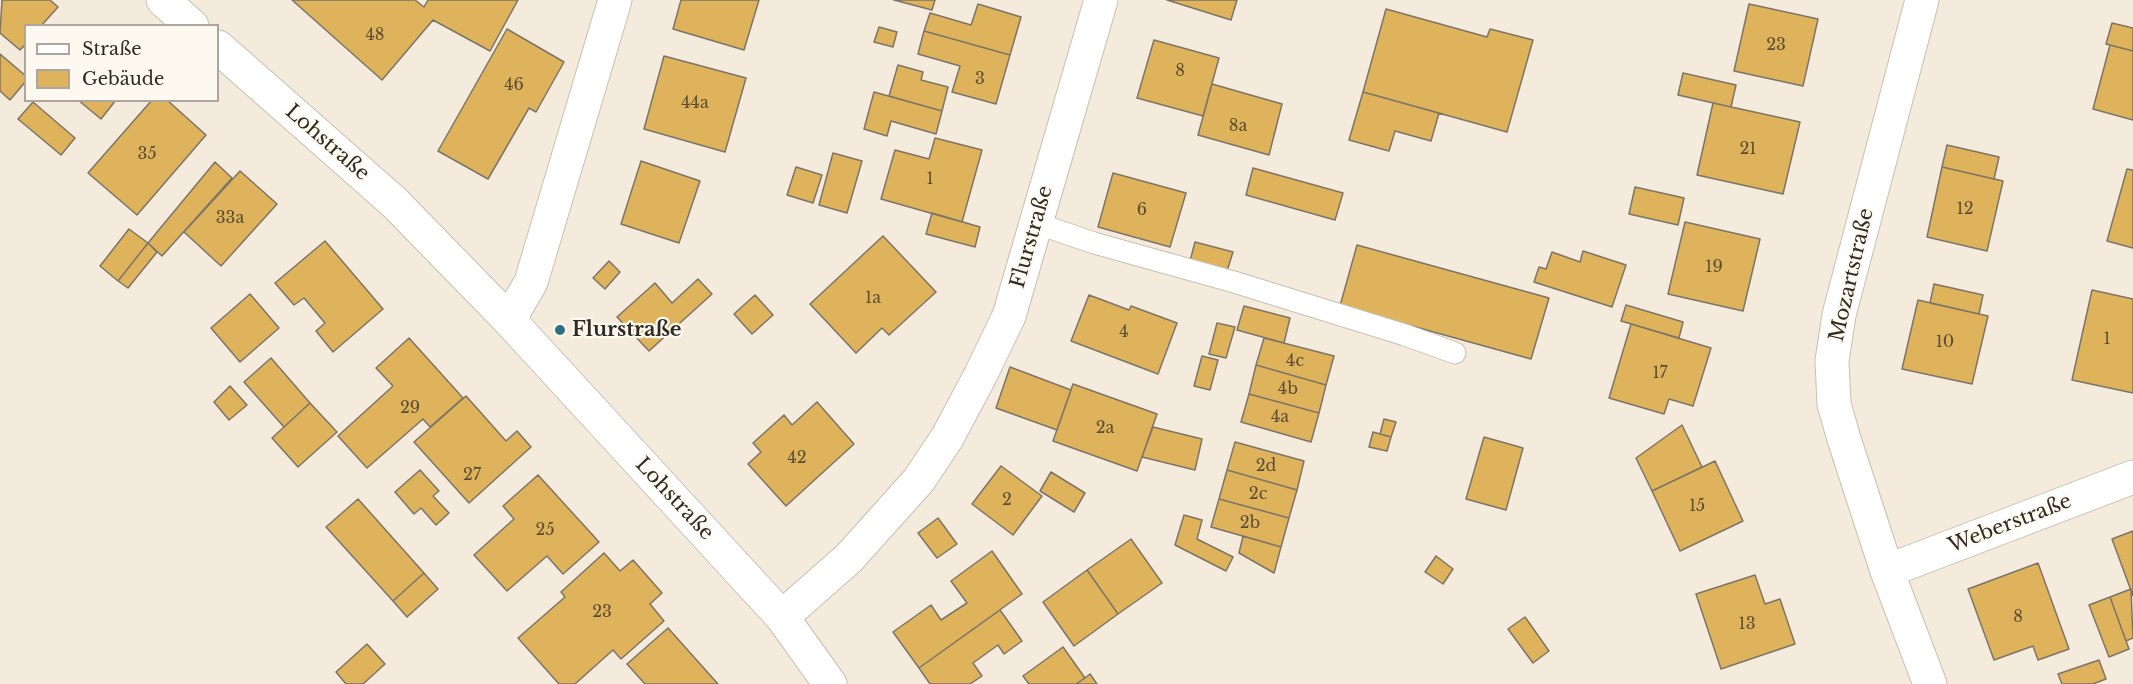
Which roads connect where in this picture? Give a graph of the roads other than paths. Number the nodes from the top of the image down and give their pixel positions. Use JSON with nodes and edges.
{"nodes":[{"id":1,"x":163,"y":0,"type":"edge"},
{"id":2,"x":615,"y":0,"type":"edge"},
{"id":3,"x":1101,"y":0,"type":"edge"},
{"id":4,"x":1922,"y":0,"type":"edge"},
{"id":5,"x":190,"y":24,"type":"edge"},
{"id":6,"x":219,"y":48,"type":"edge"},
{"id":7,"x":1036,"y":223,"type":"junction"},
{"id":8,"x":509,"y":320,"type":"junction"},
{"id":9,"x":1455,"y":353,"type":"dead end"},
{"id":10,"x":2133,"y":477,"type":"edge"},
{"id":11,"x":1887,"y":571,"type":"junction"},
{"id":12,"x":782,"y":617,"type":"junction"},
{"id":13,"x":830,"y":684,"type":"edge"},
{"id":14,"x":1930,"y":684,"type":"edge"}],
"edges":[{"from":1,"to":5,"type":"street"},
{"from":2,"to":8,"type":"street"},
{"from":3,"to":7,"type":"street","name":"Flurstraße"},
{"from":4,"to":11,"type":"street","name":"Mozartstraße"},
{"from":6,"to":8,"type":"street","name":"Lohstraße"},
{"from":7,"to":9,"type":"lane"},
{"from":7,"to":12,"type":"street","name":"Flurstraße"},
{"from":8,"to":12,"type":"street","name":"Lohstraße"},
{"from":10,"to":11,"type":"street","name":"Weberstraße"},
{"from":11,"to":14,"type":"street","name":"Mozartstraße"},
{"from":12,"to":13,"type":"street","name":"Lohstraße"}]}
